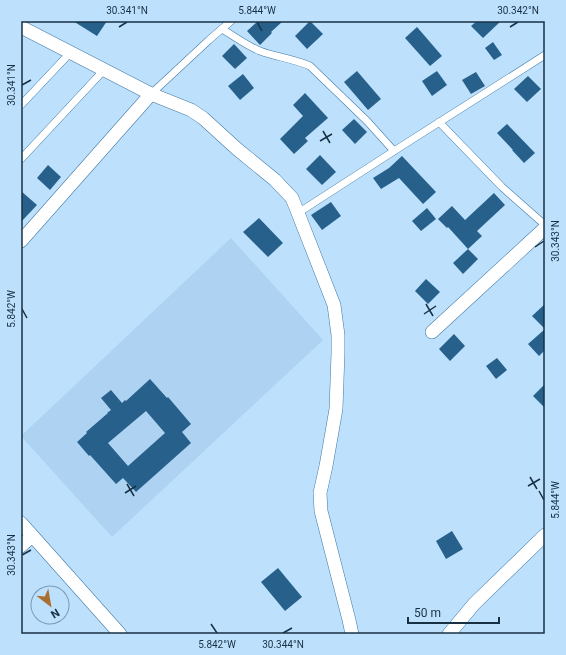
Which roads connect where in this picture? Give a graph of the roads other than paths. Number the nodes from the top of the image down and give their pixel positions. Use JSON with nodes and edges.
{"nodes":[{"id":1,"x":232,"y":21,"type":"edge"},
{"id":2,"x":21,"y":27,"type":"edge"},
{"id":3,"x":222,"y":29,"type":"junction"},
{"id":4,"x":70,"y":52,"type":"junction"},
{"id":5,"x":545,"y":55,"type":"edge"},
{"id":6,"x":104,"y":70,"type":"junction"},
{"id":7,"x":151,"y":94,"type":"junction"},
{"id":8,"x":21,"y":105,"type":"edge"},
{"id":9,"x":439,"y":122,"type":"junction"},
{"id":10,"x":394,"y":151,"type":"junction"},
{"id":11,"x":21,"y":159,"type":"edge"},
{"id":12,"x":298,"y":214,"type":"junction"},
{"id":13,"x":545,"y":227,"type":"edge"},
{"id":14,"x":23,"y":235,"type":"edge"},
{"id":15,"x":432,"y":332,"type":"dead end"},
{"id":16,"x":21,"y":523,"type":"edge"},
{"id":17,"x":545,"y":535,"type":"edge"},
{"id":18,"x":32,"y":536,"type":"junction"},
{"id":19,"x":21,"y":546,"type":"edge"},
{"id":20,"x":120,"y":634,"type":"edge"},
{"id":21,"x":352,"y":634,"type":"edge"},
{"id":22,"x":449,"y":634,"type":"edge"}],
"edges":[{"from":1,"to":3,"type":"lane"},
{"from":2,"to":4,"type":"street"},
{"from":3,"to":7,"type":"lane"},
{"from":3,"to":10,"type":"lane"},
{"from":4,"to":6,"type":"street"},
{"from":4,"to":8,"type":"lane"},
{"from":5,"to":9,"type":"lane"},
{"from":6,"to":7,"type":"street"},
{"from":6,"to":11,"type":"lane"},
{"from":7,"to":12,"type":"street"},
{"from":7,"to":14,"type":"street"},
{"from":9,"to":10,"type":"lane"},
{"from":9,"to":13,"type":"lane"},
{"from":10,"to":12,"type":"lane"},
{"from":12,"to":21,"type":"street"},
{"from":13,"to":15,"type":"street"},
{"from":16,"to":18,"type":"street"},
{"from":17,"to":22,"type":"street"},
{"from":18,"to":19,"type":"street"},
{"from":18,"to":20,"type":"street"}]}
